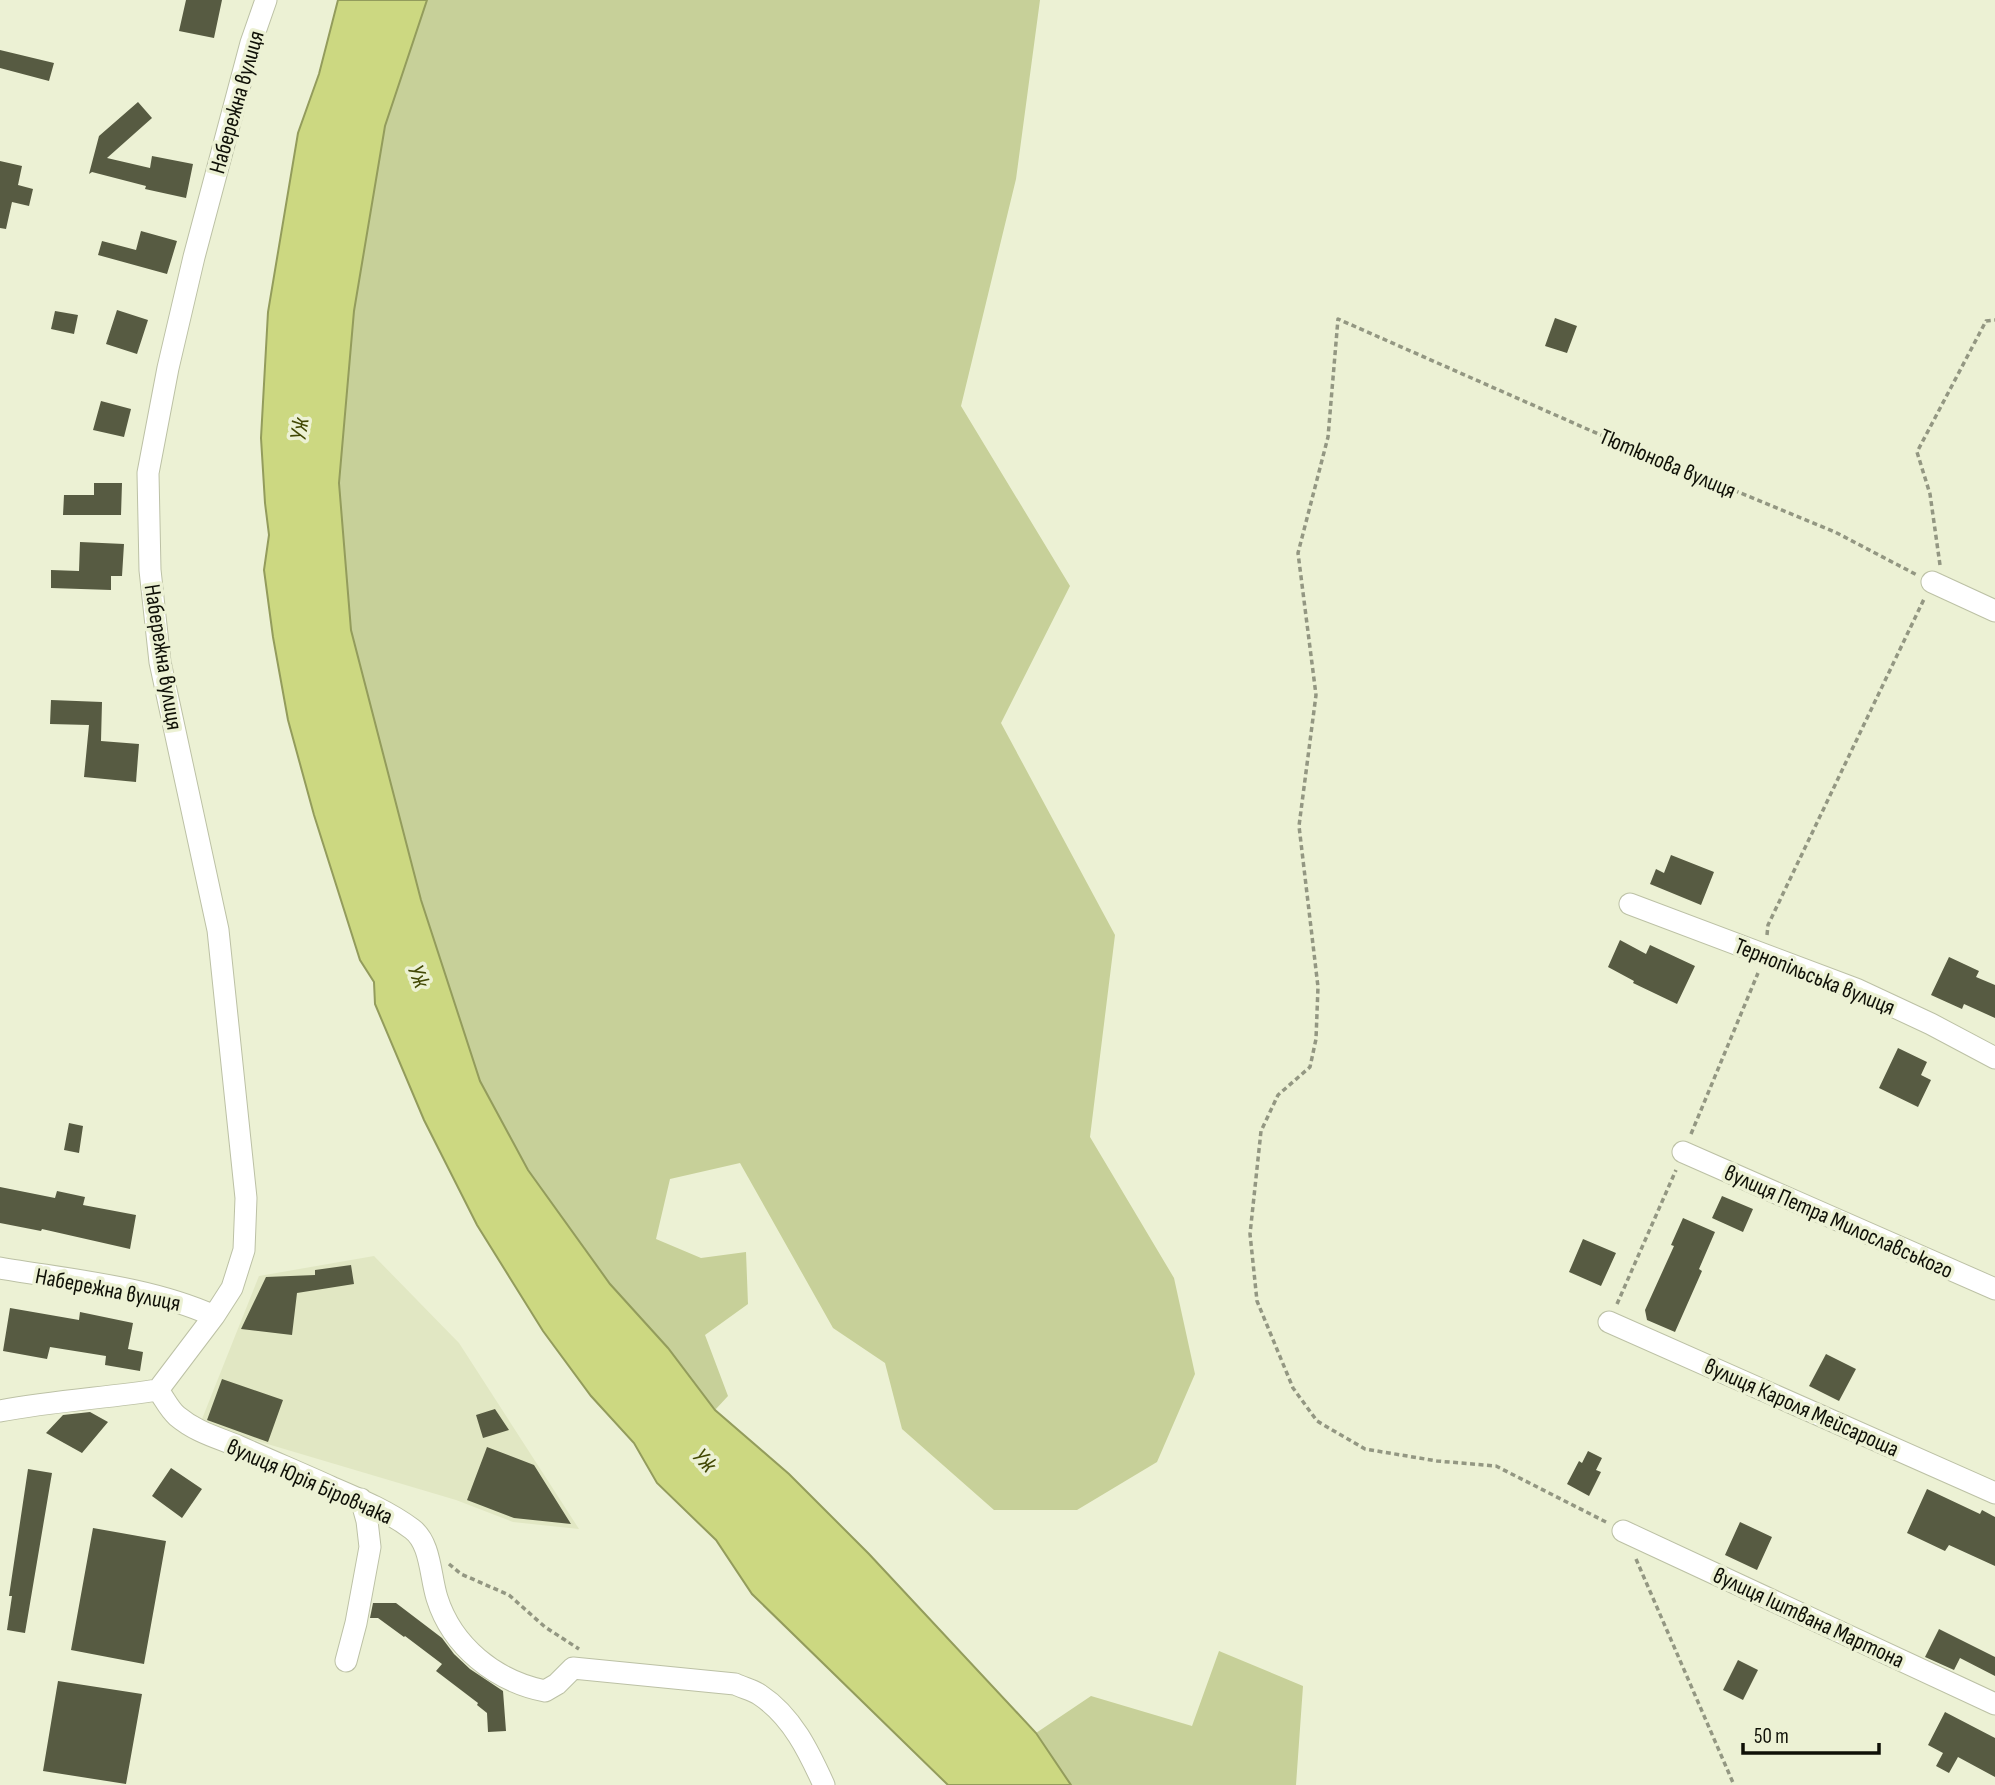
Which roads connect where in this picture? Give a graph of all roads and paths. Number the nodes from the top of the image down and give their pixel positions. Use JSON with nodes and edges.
{"nodes":[{"id":1,"x":266,"y":0,"type":"edge"},
{"id":2,"x":1995,"y":320,"type":"edge"},
{"id":3,"x":1932,"y":582,"type":"junction"},
{"id":4,"x":1995,"y":611,"type":"edge"},
{"id":5,"x":1630,"y":904,"type":"dead end"},
{"id":6,"x":1765,"y":956,"type":"junction"},
{"id":7,"x":1995,"y":1058,"type":"edge"},
{"id":8,"x":1683,"y":1152,"type":"junction"},
{"id":9,"x":0,"y":1268,"type":"edge"},
{"id":10,"x":1995,"y":1289,"type":"edge"},
{"id":11,"x":214,"y":1316,"type":"junction"},
{"id":12,"x":1609,"y":1322,"type":"joint"},
{"id":13,"x":158,"y":1390,"type":"junction"},
{"id":14,"x":0,"y":1412,"type":"edge"},
{"id":15,"x":1995,"y":1493,"type":"edge"},
{"id":16,"x":360,"y":1499,"type":"junction"},
{"id":17,"x":1623,"y":1531,"type":"junction"},
{"id":18,"x":423,"y":1543,"type":"junction"},
{"id":19,"x":579,"y":1649,"type":"dead end"},
{"id":20,"x":346,"y":1661,"type":"dead end"},
{"id":21,"x":1995,"y":1704,"type":"edge"},
{"id":22,"x":824,"y":1785,"type":"edge"},
{"id":23,"x":1734,"y":1785,"type":"edge"}],
"edges":[{"from":1,"to":11,"type":"street","name":"Набережна вулиця"},
{"from":2,"to":3,"type":"path"},
{"from":3,"to":4,"type":"street"},
{"from":3,"to":6,"type":"path"},
{"from":3,"to":17,"type":"path","name":"Тютюнова вулиця"},
{"from":5,"to":6,"type":"street","name":"Тернопільська вулиця"},
{"from":6,"to":7,"type":"street","name":"Тернопільська вулиця"},
{"from":6,"to":8,"type":"path"},
{"from":8,"to":10,"type":"street","name":"вулиця Петра Милославського"},
{"from":8,"to":12,"type":"path"},
{"from":9,"to":11,"type":"street","name":"Набережна вулиця"},
{"from":11,"to":13,"type":"street","name":"Набережна вулиця"},
{"from":12,"to":15,"type":"street","name":"вулиця Кароля Мейсароша"},
{"from":13,"to":14,"type":"street"},
{"from":13,"to":16,"type":"street","name":"вулиця Юрія Біровчака"},
{"from":16,"to":18,"type":"street","name":"вулиця Юрія Біровчака"},
{"from":16,"to":20,"type":"street"},
{"from":17,"to":21,"type":"street","name":"вулиця Іштвана Мартона"},
{"from":17,"to":23,"type":"path"},
{"from":18,"to":19,"type":"path"},
{"from":18,"to":22,"type":"street"}]}
